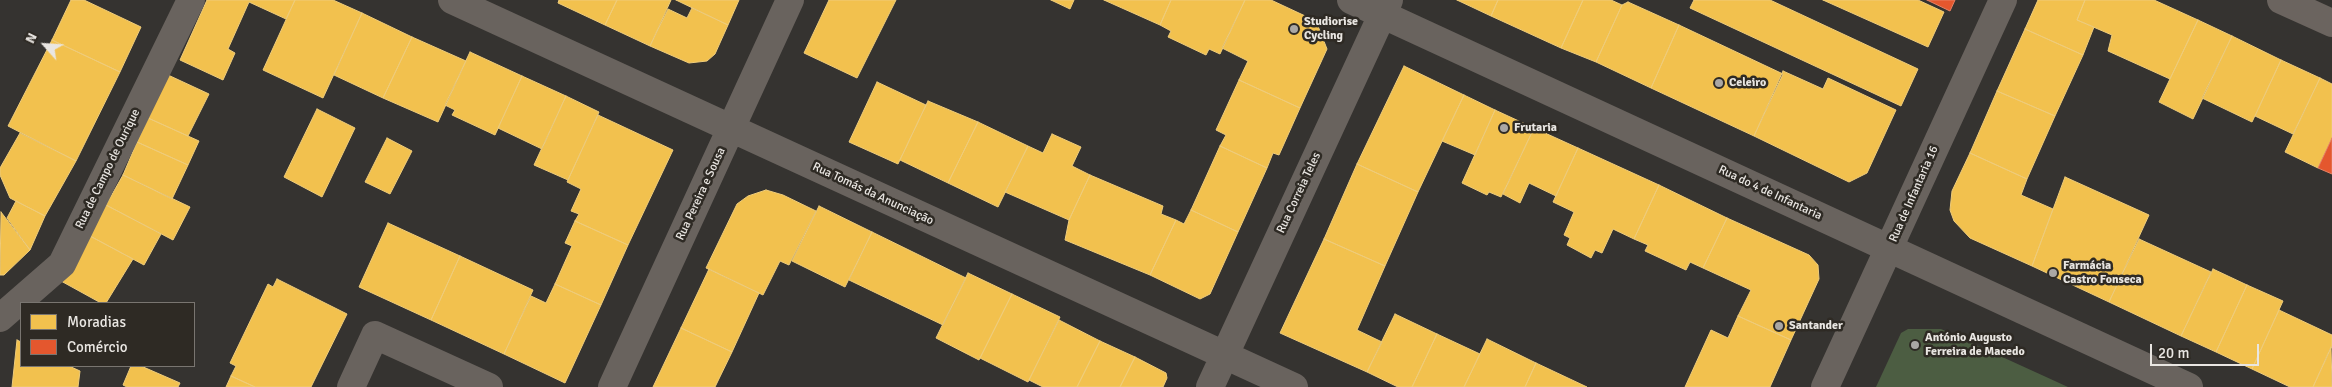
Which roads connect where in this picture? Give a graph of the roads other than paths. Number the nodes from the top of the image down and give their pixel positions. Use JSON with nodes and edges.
{"nodes":[{"id":1,"x":191,"y":0,"type":"edge"},
{"id":2,"x":452,"y":0,"type":"edge"},
{"id":3,"x":790,"y":0,"type":"edge"},
{"id":4,"x":1351,"y":0,"type":"edge"},
{"id":5,"x":2003,"y":0,"type":"edge"},
{"id":6,"x":2281,"y":0,"type":"edge"},
{"id":7,"x":1385,"y":7,"type":"edge"},
{"id":8,"x":2332,"y":24,"type":"edge"},
{"id":9,"x":731,"y":128,"type":"junction"},
{"id":10,"x":1890,"y":248,"type":"junction"},
{"id":11,"x":0,"y":318,"type":"edge"},
{"id":12,"x":1225,"y":355,"type":"junction"},
{"id":13,"x":351,"y":387,"type":"edge"},
{"id":14,"x":489,"y":387,"type":"edge"},
{"id":15,"x":612,"y":387,"type":"edge"},
{"id":16,"x":1210,"y":387,"type":"edge"},
{"id":17,"x":1294,"y":387,"type":"edge"},
{"id":18,"x":1825,"y":387,"type":"edge"},
{"id":19,"x":2190,"y":387,"type":"edge"}],
"edges":[{"from":1,"to":11,"type":"street","name":"Rua de Campo de Ourique"},
{"from":2,"to":9,"type":"street","name":"Rua Tomás da Anunciação"},
{"from":3,"to":9,"type":"street","name":"Rua Pereira e Sousa"},
{"from":4,"to":7,"type":"street","name":"Rua do 4 de Infantaria"},
{"from":5,"to":10,"type":"street","name":"Rua de Infantaria 16"},
{"from":6,"to":8,"type":"main road"},
{"from":7,"to":10,"type":"street","name":"Rua do 4 de Infantaria"},
{"from":7,"to":12,"type":"street","name":"Rua Correia Teles"},
{"from":9,"to":12,"type":"street","name":"Rua Tomás da Anunciação"},
{"from":9,"to":15,"type":"street","name":"Rua Pereira e Sousa"},
{"from":10,"to":18,"type":"street","name":"Rua de Infantaria 16"},
{"from":10,"to":19,"type":"street","name":"Rua do 4 de Infantaria"},
{"from":12,"to":16,"type":"street","name":"Rua Correia Teles"},
{"from":12,"to":17,"type":"street","name":"Rua Tomás da Anunciação"},
{"from":13,"to":14,"type":"street"}]}
